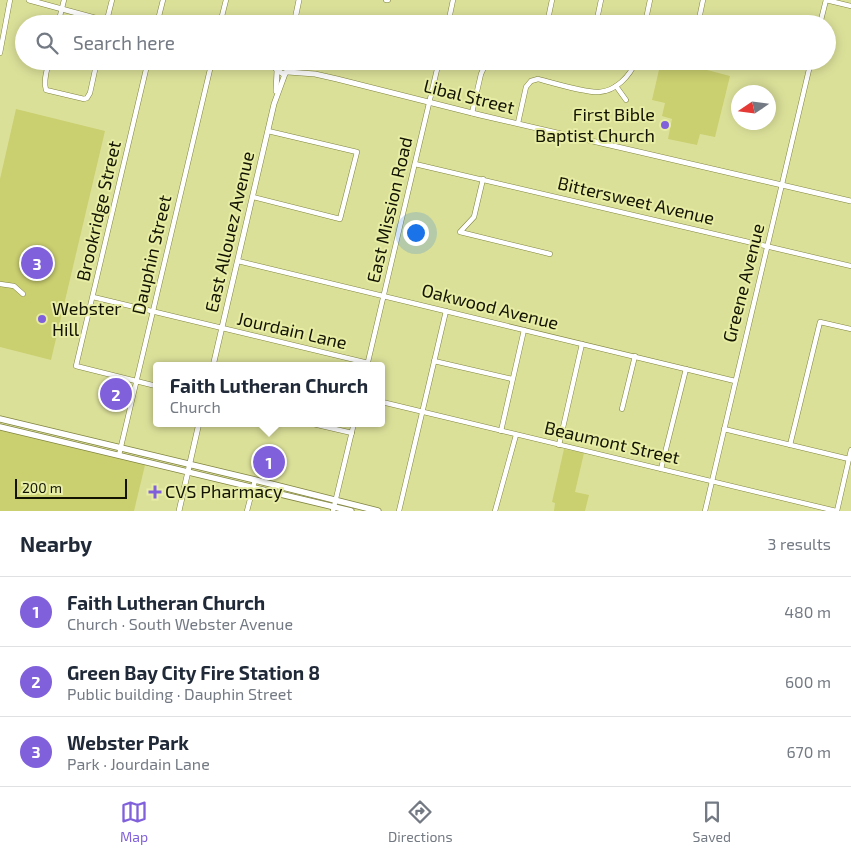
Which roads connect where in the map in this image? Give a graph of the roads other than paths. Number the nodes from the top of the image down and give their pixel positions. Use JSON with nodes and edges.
{"nodes":[{"id":1,"x":10,"y":0,"type":"edge"},
{"id":2,"x":29,"y":0,"type":"edge"},
{"id":3,"x":64,"y":0,"type":"edge"},
{"id":4,"x":112,"y":0,"type":"edge"},
{"id":5,"x":163,"y":0,"type":"edge"},
{"id":6,"x":226,"y":0,"type":"edge"},
{"id":7,"x":299,"y":0,"type":"edge"},
{"id":8,"x":453,"y":0,"type":"edge"},
{"id":9,"x":552,"y":0,"type":"edge"},
{"id":10,"x":602,"y":0,"type":"edge"},
{"id":11,"x":650,"y":0,"type":"edge"},
{"id":12,"x":703,"y":0,"type":"edge"},
{"id":13,"x":826,"y":0,"type":"edge"},
{"id":14,"x":851,"y":6,"type":"edge"},
{"id":15,"x":62,"y":8,"type":"junction"},
{"id":16,"x":60,"y":15,"type":"edge"},
{"id":17,"x":84,"y":15,"type":"edge"},
{"id":18,"x":108,"y":15,"type":"edge"},
{"id":19,"x":159,"y":15,"type":"edge"},
{"id":20,"x":222,"y":15,"type":"edge"},
{"id":21,"x":296,"y":15,"type":"edge"},
{"id":22,"x":450,"y":15,"type":"edge"},
{"id":23,"x":549,"y":15,"type":"edge"},
{"id":24,"x":598,"y":15,"type":"edge"},
{"id":25,"x":646,"y":15,"type":"edge"},
{"id":26,"x":700,"y":15,"type":"edge"},
{"id":27,"x":822,"y":15,"type":"edge"},
{"id":28,"x":0,"y":53,"type":"edge"},
{"id":29,"x":48,"y":70,"type":"edge"},
{"id":30,"x":95,"y":70,"type":"edge"},
{"id":31,"x":146,"y":70,"type":"edge"},
{"id":32,"x":210,"y":70,"type":"edge"},
{"id":33,"x":276,"y":70,"type":"edge"},
{"id":34,"x":277,"y":70,"type":"edge"},
{"id":35,"x":289,"y":70,"type":"edge"},
{"id":36,"x":303,"y":70,"type":"edge"},
{"id":37,"x":437,"y":70,"type":"edge"},
{"id":38,"x":483,"y":70,"type":"edge"},
{"id":39,"x":632,"y":70,"type":"edge"},
{"id":40,"x":809,"y":70,"type":"edge"},
{"id":41,"x":287,"y":73,"type":"junction"},
{"id":42,"x":315,"y":74,"type":"junction"},
{"id":43,"x":616,"y":86,"type":"junction"},
{"id":44,"x":626,"y":100,"type":"dead end"},
{"id":45,"x":429,"y":102,"type":"junction"},
{"id":46,"x":274,"y":104,"type":"junction"},
{"id":47,"x":472,"y":113,"type":"junction"},
{"id":48,"x":518,"y":123,"type":"junction"},
{"id":49,"x":268,"y":131,"type":"junction"},
{"id":50,"x":415,"y":164,"type":"junction"},
{"id":51,"x":482,"y":179,"type":"junction"},
{"id":52,"x":782,"y":184,"type":"junction"},
{"id":53,"x":252,"y":198,"type":"junction"},
{"id":54,"x":851,"y":201,"type":"edge"},
{"id":55,"x":767,"y":246,"type":"junction"},
{"id":56,"x":550,"y":254,"type":"dead end"},
{"id":57,"x":238,"y":261,"type":"junction"},
{"id":58,"x":851,"y":266,"type":"edge"},
{"id":59,"x":0,"y":284,"type":"edge"},
{"id":60,"x":23,"y":294,"type":"dead end"},
{"id":61,"x":384,"y":295,"type":"junction"},
{"id":62,"x":92,"y":297,"type":"junction"},
{"id":63,"x":446,"y":310,"type":"junction"},
{"id":64,"x":153,"y":312,"type":"junction"},
{"id":65,"x":222,"y":328,"type":"junction"},
{"id":66,"x":851,"y":329,"type":"edge"},
{"id":67,"x":524,"y":330,"type":"junction"},
{"id":68,"x":582,"y":344,"type":"junction"},
{"id":69,"x":635,"y":356,"type":"junction"},
{"id":70,"x":434,"y":361,"type":"junction"},
{"id":71,"x":214,"y":362,"type":"edge"},
{"id":72,"x":360,"y":362,"type":"edge"},
{"id":73,"x":368,"y":362,"type":"edge"},
{"id":74,"x":686,"y":369,"type":"junction"},
{"id":75,"x":512,"y":379,"type":"junction"},
{"id":76,"x":735,"y":381,"type":"junction"},
{"id":77,"x":136,"y":382,"type":"junction"},
{"id":78,"x":153,"y":385,"type":"edge"},
{"id":79,"x":385,"y":403,"type":"edge"},
{"id":80,"x":622,"y":410,"type":"dead end"},
{"id":81,"x":422,"y":412,"type":"junction"},
{"id":82,"x":0,"y":418,"type":"edge"},
{"id":83,"x":0,"y":427,"type":"edge"},
{"id":84,"x":198,"y":427,"type":"edge"},
{"id":85,"x":326,"y":427,"type":"edge"},
{"id":86,"x":353,"y":427,"type":"edge"},
{"id":87,"x":724,"y":429,"type":"junction"},
{"id":88,"x":501,"y":431,"type":"junction"},
{"id":89,"x":352,"y":433,"type":"junction"},
{"id":90,"x":516,"y":434,"type":"junction"},
{"id":91,"x":559,"y":445,"type":"junction"},
{"id":92,"x":790,"y":445,"type":"junction"},
{"id":93,"x":121,"y":448,"type":"junction"},
{"id":94,"x":851,"y":450,"type":"edge"},
{"id":95,"x":119,"y":455,"type":"junction"},
{"id":96,"x":848,"y":459,"type":"junction"},
{"id":97,"x":190,"y":464,"type":"junction"},
{"id":98,"x":661,"y":469,"type":"junction"},
{"id":99,"x":188,"y":471,"type":"junction"},
{"id":100,"x":255,"y":480,"type":"junction"},
{"id":101,"x":712,"y":481,"type":"junction"},
{"id":102,"x":253,"y":487,"type":"junction"},
{"id":103,"x":810,"y":504,"type":"junction"},
{"id":104,"x":334,"y":506,"type":"edge"},
{"id":105,"x":178,"y":511,"type":"edge"},
{"id":106,"x":247,"y":511,"type":"edge"},
{"id":107,"x":351,"y":511,"type":"edge"},
{"id":108,"x":378,"y":511,"type":"edge"},
{"id":109,"x":399,"y":511,"type":"edge"},
{"id":110,"x":495,"y":511,"type":"edge"},
{"id":111,"x":705,"y":511,"type":"edge"},
{"id":112,"x":808,"y":511,"type":"edge"},
{"id":113,"x":836,"y":511,"type":"edge"}],
"edges":[{"from":1,"to":28,"type":"street"},
{"from":2,"to":15,"type":"street"},
{"from":3,"to":15,"type":"street"},
{"from":4,"to":18,"type":"street"},
{"from":5,"to":19,"type":"street"},
{"from":6,"to":20,"type":"street"},
{"from":7,"to":21,"type":"street"},
{"from":8,"to":22,"type":"street"},
{"from":9,"to":23,"type":"street"},
{"from":10,"to":24,"type":"street"},
{"from":11,"to":25,"type":"street"},
{"from":12,"to":26,"type":"street"},
{"from":13,"to":14,"type":"street"},
{"from":13,"to":27,"type":"street"},
{"from":15,"to":16,"type":"street"},
{"from":15,"to":17,"type":"street"},
{"from":29,"to":30,"type":"street"},
{"from":31,"to":62,"type":"street","name":"Brookridge Street"},
{"from":32,"to":64,"type":"street","name":"Dauphin Street"},
{"from":33,"to":46,"type":"street","name":"East Allouez Avenue"},
{"from":34,"to":41,"type":"street","name":"Libal Street"},
{"from":35,"to":41,"type":"street","name":"East Allouez Avenue"},
{"from":36,"to":42,"type":"street","name":"Libal Street"},
{"from":37,"to":45,"type":"street","name":"East Mission Road"},
{"from":38,"to":47,"type":"street"},
{"from":39,"to":43,"type":"street"},
{"from":40,"to":52,"type":"street","name":"Greene Avenue"},
{"from":41,"to":42,"type":"street","name":"Libal Street"},
{"from":41,"to":46,"type":"street","name":"East Allouez Avenue"},
{"from":42,"to":45,"type":"street","name":"Libal Street"},
{"from":43,"to":44,"type":"street"},
{"from":43,"to":48,"type":"street"},
{"from":45,"to":47,"type":"street","name":"Libal Street"},
{"from":45,"to":50,"type":"street","name":"East Mission Road"},
{"from":46,"to":49,"type":"street","name":"East Allouez Avenue"},
{"from":47,"to":48,"type":"street","name":"Libal Street"},
{"from":48,"to":52,"type":"street","name":"Libal Street"},
{"from":49,"to":53,"type":"street","name":"East Allouez Avenue"},
{"from":49,"to":53,"type":"street"},
{"from":50,"to":51,"type":"street","name":"Bittersweet Avenue"},
{"from":50,"to":61,"type":"street","name":"East Mission Road"},
{"from":51,"to":55,"type":"street","name":"Bittersweet Avenue"},
{"from":51,"to":56,"type":"street"},
{"from":52,"to":54,"type":"street","name":"Libal Street"},
{"from":52,"to":55,"type":"street","name":"Greene Avenue"},
{"from":53,"to":57,"type":"street","name":"East Allouez Avenue"},
{"from":55,"to":58,"type":"street","name":"Bittersweet Avenue"},
{"from":55,"to":76,"type":"street","name":"Greene Avenue"},
{"from":57,"to":61,"type":"street","name":"Oakwood Avenue"},
{"from":57,"to":65,"type":"street","name":"East Allouez Avenue"},
{"from":59,"to":60,"type":"street"},
{"from":61,"to":63,"type":"street","name":"Oakwood Avenue"},
{"from":61,"to":73,"type":"street","name":"East Mission Road"},
{"from":62,"to":64,"type":"street","name":"Jourdain Lane"},
{"from":62,"to":77,"type":"street","name":"Brookridge Street"},
{"from":63,"to":67,"type":"street","name":"Oakwood Avenue"},
{"from":63,"to":70,"type":"street"},
{"from":64,"to":65,"type":"street","name":"Jourdain Lane"},
{"from":64,"to":77,"type":"street","name":"Dauphin Street"},
{"from":65,"to":71,"type":"street","name":"East Allouez Avenue"},
{"from":65,"to":72,"type":"street","name":"Jourdain Lane"},
{"from":66,"to":92,"type":"street"},
{"from":67,"to":68,"type":"street","name":"Oakwood Avenue"},
{"from":67,"to":75,"type":"street"},
{"from":68,"to":69,"type":"street","name":"Oakwood Avenue"},
{"from":68,"to":91,"type":"street"},
{"from":69,"to":74,"type":"street","name":"Oakwood Avenue"},
{"from":69,"to":80,"type":"street"},
{"from":70,"to":75,"type":"street"},
{"from":70,"to":81,"type":"street"},
{"from":74,"to":76,"type":"street","name":"Oakwood Avenue"},
{"from":74,"to":98,"type":"street"},
{"from":75,"to":88,"type":"street"},
{"from":76,"to":87,"type":"street","name":"Greene Avenue"},
{"from":77,"to":78,"type":"street"},
{"from":77,"to":93,"type":"street","name":"Dauphin Street"},
{"from":79,"to":81,"type":"street","name":"Beaumont Street"},
{"from":81,"to":88,"type":"street","name":"Beaumont Street"},
{"from":81,"to":109,"type":"street"},
{"from":82,"to":93,"type":"main road"},
{"from":83,"to":95,"type":"main road"},
{"from":84,"to":97,"type":"street"},
{"from":85,"to":89,"type":"street"},
{"from":86,"to":89,"type":"street"},
{"from":87,"to":92,"type":"street"},
{"from":87,"to":101,"type":"street","name":"Greene Avenue"},
{"from":88,"to":90,"type":"street","name":"Beaumont Street"},
{"from":89,"to":104,"type":"street"},
{"from":90,"to":91,"type":"street","name":"Beaumont Street"},
{"from":90,"to":110,"type":"street"},
{"from":91,"to":98,"type":"street","name":"Beaumont Street"},
{"from":92,"to":96,"type":"street"},
{"from":93,"to":95,"type":"street","name":"Dauphin Street"},
{"from":93,"to":97,"type":"main road"},
{"from":94,"to":96,"type":"street"},
{"from":95,"to":99,"type":"main road"},
{"from":96,"to":113,"type":"street"},
{"from":97,"to":99,"type":"street"},
{"from":97,"to":100,"type":"main road"},
{"from":98,"to":101,"type":"street","name":"Beaumont Street"},
{"from":99,"to":102,"type":"main road"},
{"from":99,"to":105,"type":"street"},
{"from":100,"to":102,"type":"street"},
{"from":100,"to":104,"type":"main road"},
{"from":101,"to":103,"type":"street","name":"Beaumont Street"},
{"from":101,"to":111,"type":"street","name":"Greene Avenue"},
{"from":102,"to":104,"type":"main road"},
{"from":102,"to":106,"type":"street"},
{"from":103,"to":112,"type":"street"},
{"from":103,"to":113,"type":"street","name":"Beaumont Street"},
{"from":104,"to":107,"type":"main road"},
{"from":104,"to":108,"type":"main road"}]}
